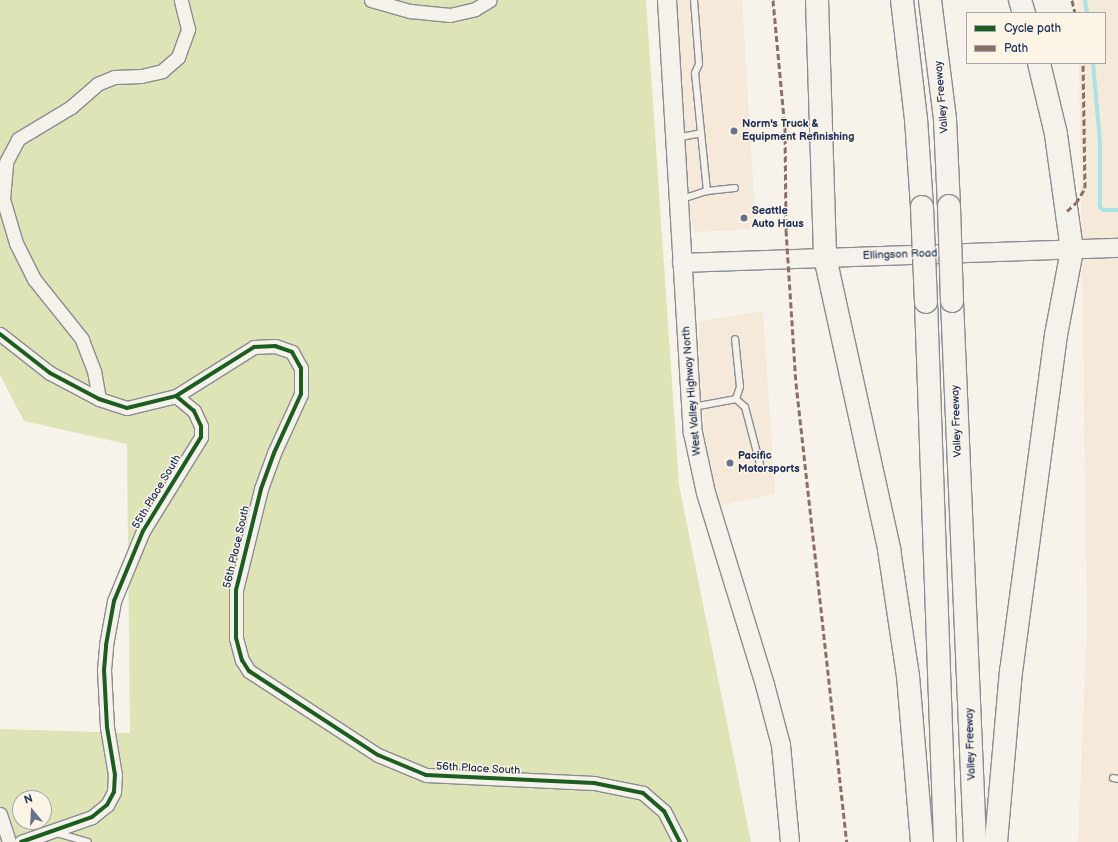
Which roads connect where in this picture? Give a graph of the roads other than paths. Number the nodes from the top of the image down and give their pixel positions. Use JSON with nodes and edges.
{"nodes":[{"id":1,"x":181,"y":0,"type":"edge"},
{"id":2,"x":371,"y":0,"type":"edge"},
{"id":3,"x":490,"y":0,"type":"edge"},
{"id":4,"x":666,"y":0,"type":"edge"},
{"id":5,"x":694,"y":0,"type":"edge"},
{"id":6,"x":817,"y":0,"type":"edge"},
{"id":7,"x":902,"y":0,"type":"edge"},
{"id":8,"x":930,"y":0,"type":"edge"},
{"id":9,"x":1020,"y":0,"type":"edge"},
{"id":10,"x":1024,"y":12,"type":"edge"},
{"id":11,"x":1039,"y":64,"type":"edge"},
{"id":12,"x":701,"y":133,"type":"junction"},
{"id":13,"x":674,"y":138,"type":"junction"},
{"id":14,"x":734,"y":188,"type":"dead end"},
{"id":15,"x":707,"y":191,"type":"junction"},
{"id":16,"x":678,"y":200,"type":"junction"},
{"id":17,"x":1118,"y":248,"type":"edge"},
{"id":18,"x":1072,"y":250,"type":"junction"},
{"id":19,"x":825,"y":257,"type":"junction"},
{"id":20,"x":682,"y":264,"type":"junction"},
{"id":21,"x":0,"y":334,"type":"edge"},
{"id":22,"x":735,"y":340,"type":"dead end"},
{"id":23,"x":176,"y":396,"type":"junction"},
{"id":24,"x":736,"y":399,"type":"junction"},
{"id":25,"x":99,"y":400,"type":"junction"},
{"id":26,"x":691,"y":407,"type":"junction"},
{"id":27,"x":761,"y":468,"type":"dead end"},
{"id":28,"x":0,"y":814,"type":"edge"},
{"id":29,"x":52,"y":832,"type":"junction"},
{"id":30,"x":9,"y":842,"type":"edge"},
{"id":31,"x":21,"y":842,"type":"edge"},
{"id":32,"x":88,"y":842,"type":"edge"},
{"id":33,"x":680,"y":842,"type":"edge"},
{"id":34,"x":790,"y":842,"type":"edge"},
{"id":35,"x":922,"y":842,"type":"edge"},
{"id":36,"x":945,"y":842,"type":"edge"},
{"id":37,"x":975,"y":842,"type":"edge"},
{"id":38,"x":996,"y":842,"type":"edge"}],
"edges":[{"from":1,"to":25,"type":"street"},
{"from":2,"to":3,"type":"street"},
{"from":4,"to":13,"type":"main road","name":"West Valley Highway North"},
{"from":5,"to":12,"type":"lane"},
{"from":6,"to":19,"type":"highway"},
{"from":7,"to":36,"type":"highway","bridge":true},
{"from":8,"to":37,"type":"highway","name":"Valley Freeway","bridge":true},
{"from":9,"to":10,"type":"highway"},
{"from":11,"to":18,"type":"highway"},
{"from":12,"to":13,"type":"lane"},
{"from":12,"to":15,"type":"lane"},
{"from":13,"to":16,"type":"main road","name":"West Valley Highway North"},
{"from":14,"to":15,"type":"lane"},
{"from":15,"to":16,"type":"lane"},
{"from":16,"to":20,"type":"main road","name":"West Valley Highway North"},
{"from":17,"to":18,"type":"main road","name":"Ellingson Road"},
{"from":18,"to":19,"type":"main road","name":"Ellingson Road"},
{"from":18,"to":38,"type":"highway"},
{"from":19,"to":20,"type":"main road","name":"Ellingson Road"},
{"from":19,"to":35,"type":"highway"},
{"from":20,"to":26,"type":"main road","name":"West Valley Highway North"},
{"from":21,"to":25,"type":"street"},
{"from":22,"to":24,"type":"lane"},
{"from":23,"to":25,"type":"street","name":"56th Place South"},
{"from":23,"to":29,"type":"street","name":"55th Place South"},
{"from":23,"to":33,"type":"street","name":"56th Place South"},
{"from":24,"to":26,"type":"lane"},
{"from":24,"to":27,"type":"lane"},
{"from":26,"to":34,"type":"main road","name":"West Valley Highway North"},
{"from":28,"to":30,"type":"street"},
{"from":29,"to":31,"type":"street"},
{"from":29,"to":32,"type":"lane"}]}
